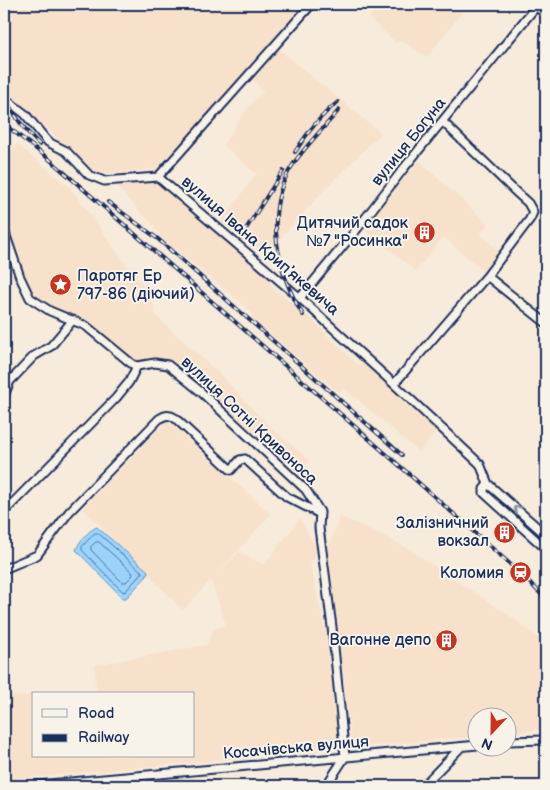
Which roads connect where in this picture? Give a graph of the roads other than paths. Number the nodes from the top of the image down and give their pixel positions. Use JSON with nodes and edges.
{"nodes":[{"id":1,"x":537,"y":5,"type":"edge"},
{"id":2,"x":310,"y":6,"type":"dead end"},
{"id":3,"x":546,"y":15,"type":"edge"},
{"id":4,"x":4,"y":98,"type":"edge"},
{"id":5,"x":443,"y":122,"type":"junction"},
{"id":6,"x":158,"y":177,"type":"junction"},
{"id":7,"x":4,"y":230,"type":"edge"},
{"id":8,"x":487,"y":276,"type":"junction"},
{"id":9,"x":300,"y":298,"type":"junction"},
{"id":10,"x":73,"y":320,"type":"junction"},
{"id":11,"x":546,"y":323,"type":"edge"},
{"id":12,"x":137,"y":366,"type":"junction"},
{"id":13,"x":394,"y":384,"type":"junction"},
{"id":14,"x":4,"y":396,"type":"edge"},
{"id":15,"x":488,"y":484,"type":"junction"},
{"id":16,"x":4,"y":512,"type":"edge"},
{"id":17,"x":320,"y":514,"type":"junction"},
{"id":18,"x":546,"y":535,"type":"edge"},
{"id":19,"x":546,"y":550,"type":"edge"},
{"id":20,"x":4,"y":569,"type":"edge"},
{"id":21,"x":544,"y":740,"type":"dead end"},
{"id":22,"x":518,"y":741,"type":"edge"},
{"id":23,"x":461,"y":746,"type":"junction"},
{"id":24,"x":468,"y":746,"type":"edge"},
{"id":25,"x":345,"y":757,"type":"junction"},
{"id":26,"x":27,"y":786,"type":"edge"},
{"id":27,"x":326,"y":786,"type":"edge"},
{"id":28,"x":423,"y":786,"type":"edge"}],
"edges":[{"from":1,"to":3,"type":"street"},
{"from":1,"to":5,"type":"street","name":"вулиця Богуна"},
{"from":2,"to":6,"type":"street"},
{"from":4,"to":6,"type":"street","name":"вулиця Івана Крипʼякевича"},
{"from":5,"to":8,"type":"street"},
{"from":5,"to":9,"type":"street","name":"вулиця Богуна"},
{"from":6,"to":9,"type":"street","name":"вулиця Івана Крипʼякевича"},
{"from":7,"to":10,"type":"street"},
{"from":8,"to":11,"type":"street"},
{"from":8,"to":13,"type":"street"},
{"from":9,"to":13,"type":"street","name":"вулиця Івана Крипʼякевича"},
{"from":10,"to":12,"type":"street"},
{"from":10,"to":14,"type":"street"},
{"from":12,"to":16,"type":"street"},
{"from":12,"to":17,"type":"street","name":"вулиця Сотні Кривоноса"},
{"from":13,"to":15,"type":"street","name":"вулиця Івана Крипʼякевича"},
{"from":18,"to":15,"type":"street","one_way":true},
{"from":15,"to":19,"type":"street"},
{"from":17,"to":20,"type":"street"},
{"from":17,"to":25,"type":"street","name":"вулиця Сотні Кривоноса"},
{"from":21,"to":22,"type":"street"},
{"from":23,"to":24,"type":"street","name":"Косачівська вулиця"},
{"from":23,"to":25,"type":"street","name":"Косачівська вулиця"},
{"from":23,"to":28,"type":"street"},
{"from":25,"to":26,"type":"street","name":"Косачівська вулиця"},
{"from":25,"to":27,"type":"street"}]}
